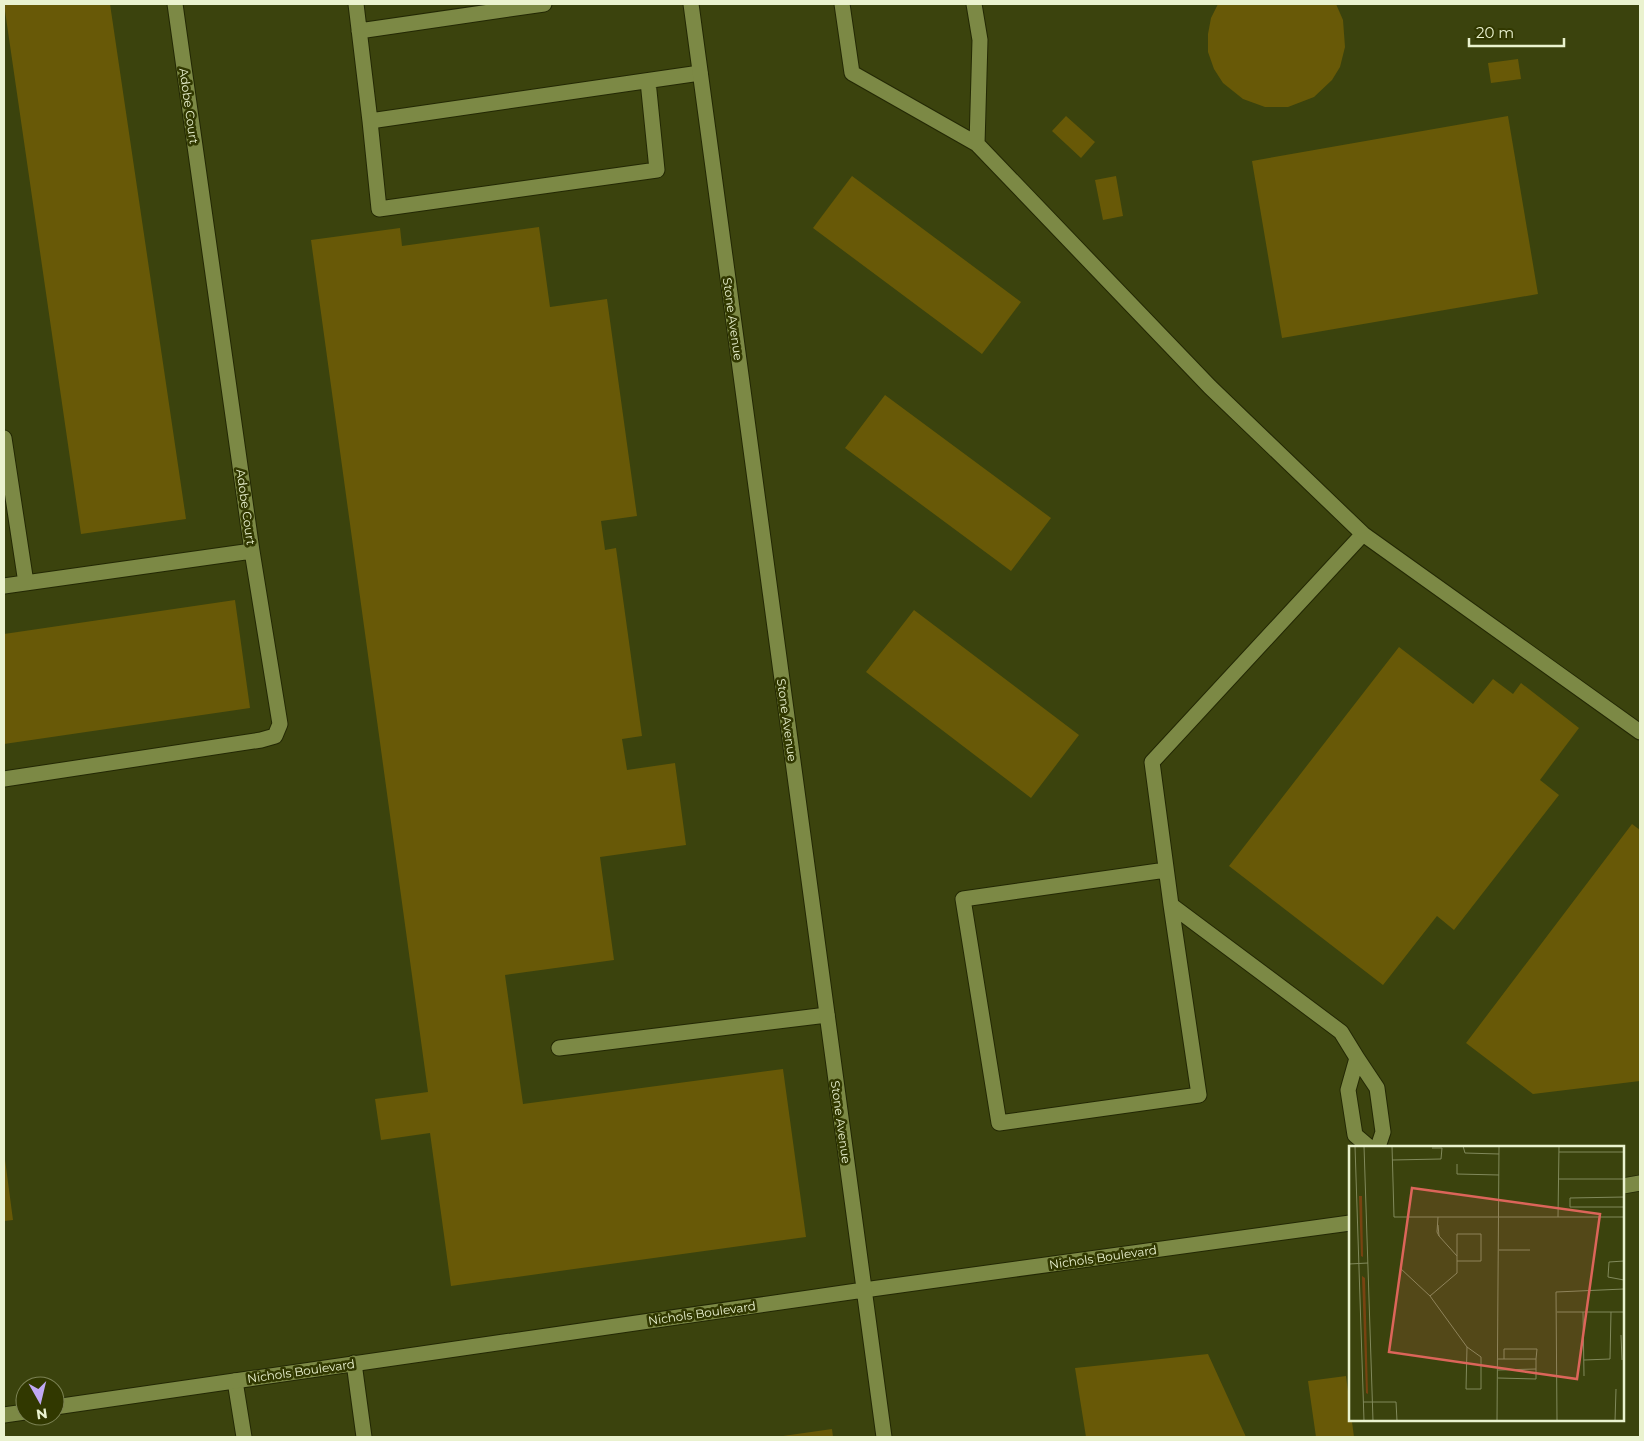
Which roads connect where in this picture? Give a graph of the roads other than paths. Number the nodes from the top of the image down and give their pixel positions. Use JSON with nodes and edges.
{"nodes":[{"id":1,"x":175,"y":4,"type":"edge"},
{"id":2,"x":356,"y":4,"type":"edge"},
{"id":3,"x":544,"y":4,"type":"edge"},
{"id":4,"x":690,"y":4,"type":"edge"},
{"id":5,"x":842,"y":4,"type":"edge"},
{"id":6,"x":974,"y":4,"type":"edge"},
{"id":7,"x":359,"y":31,"type":"junction"},
{"id":8,"x":700,"y":73,"type":"junction"},
{"id":9,"x":648,"y":81,"type":"junction"},
{"id":10,"x":370,"y":120,"type":"junction"},
{"id":11,"x":978,"y":144,"type":"junction"},
{"id":12,"x":4,"y":438,"type":"edge"},
{"id":13,"x":1363,"y":534,"type":"junction"},
{"id":14,"x":252,"y":552,"type":"junction"},
{"id":15,"x":26,"y":583,"type":"junction"},
{"id":16,"x":4,"y":586,"type":"edge"},
{"id":17,"x":1640,"y":732,"type":"edge"},
{"id":18,"x":4,"y":779,"type":"edge"},
{"id":19,"x":1166,"y":870,"type":"junction"},
{"id":20,"x":1171,"y":905,"type":"junction"},
{"id":21,"x":827,"y":1014,"type":"junction"},
{"id":22,"x":559,"y":1048,"type":"dead end"},
{"id":23,"x":1357,"y":1058,"type":"junction"},
{"id":24,"x":1368,"y":1146,"type":"edge"},
{"id":25,"x":1378,"y":1146,"type":"edge"},
{"id":26,"x":1640,"y":1184,"type":"edge"},
{"id":27,"x":1624,"y":1186,"type":"edge"},
{"id":28,"x":1349,"y":1223,"type":"edge"},
{"id":29,"x":864,"y":1290,"type":"junction"},
{"id":30,"x":354,"y":1364,"type":"junction"},
{"id":31,"x":235,"y":1381,"type":"junction"},
{"id":32,"x":65,"y":1406,"type":"edge"},
{"id":33,"x":244,"y":1437,"type":"edge"},
{"id":34,"x":364,"y":1437,"type":"edge"},
{"id":35,"x":884,"y":1437,"type":"edge"}],
"edges":[{"from":1,"to":14,"type":"street","name":"Adobe Court"},
{"from":2,"to":7,"type":"street"},
{"from":3,"to":7,"type":"street"},
{"from":4,"to":8,"type":"street","name":"Stone Avenue"},
{"from":5,"to":11,"type":"street"},
{"from":6,"to":11,"type":"street"},
{"from":7,"to":10,"type":"street"},
{"from":8,"to":9,"type":"street"},
{"from":8,"to":21,"type":"street","name":"Stone Avenue"},
{"from":9,"to":10,"type":"street"},
{"from":9,"to":10,"type":"street"},
{"from":11,"to":13,"type":"street"},
{"from":12,"to":15,"type":"street"},
{"from":13,"to":17,"type":"street"},
{"from":13,"to":19,"type":"street"},
{"from":14,"to":15,"type":"street"},
{"from":14,"to":18,"type":"street","name":"Adobe Court"},
{"from":15,"to":16,"type":"street"},
{"from":19,"to":20,"type":"street"},
{"from":19,"to":20,"type":"street"},
{"from":20,"to":23,"type":"street"},
{"from":21,"to":22,"type":"street"},
{"from":21,"to":29,"type":"street","name":"Stone Avenue"},
{"from":23,"to":24,"type":"street"},
{"from":23,"to":25,"type":"street"},
{"from":26,"to":27,"type":"street"},
{"from":28,"to":29,"type":"street","name":"Nichols Boulevard"},
{"from":29,"to":30,"type":"street","name":"Nichols Boulevard"},
{"from":29,"to":35,"type":"street","name":"Stone Avenue"},
{"from":30,"to":31,"type":"street","name":"Nichols Boulevard"},
{"from":30,"to":34,"type":"street"},
{"from":31,"to":32,"type":"street","name":"Nichols Boulevard"},
{"from":31,"to":33,"type":"street"}]}
